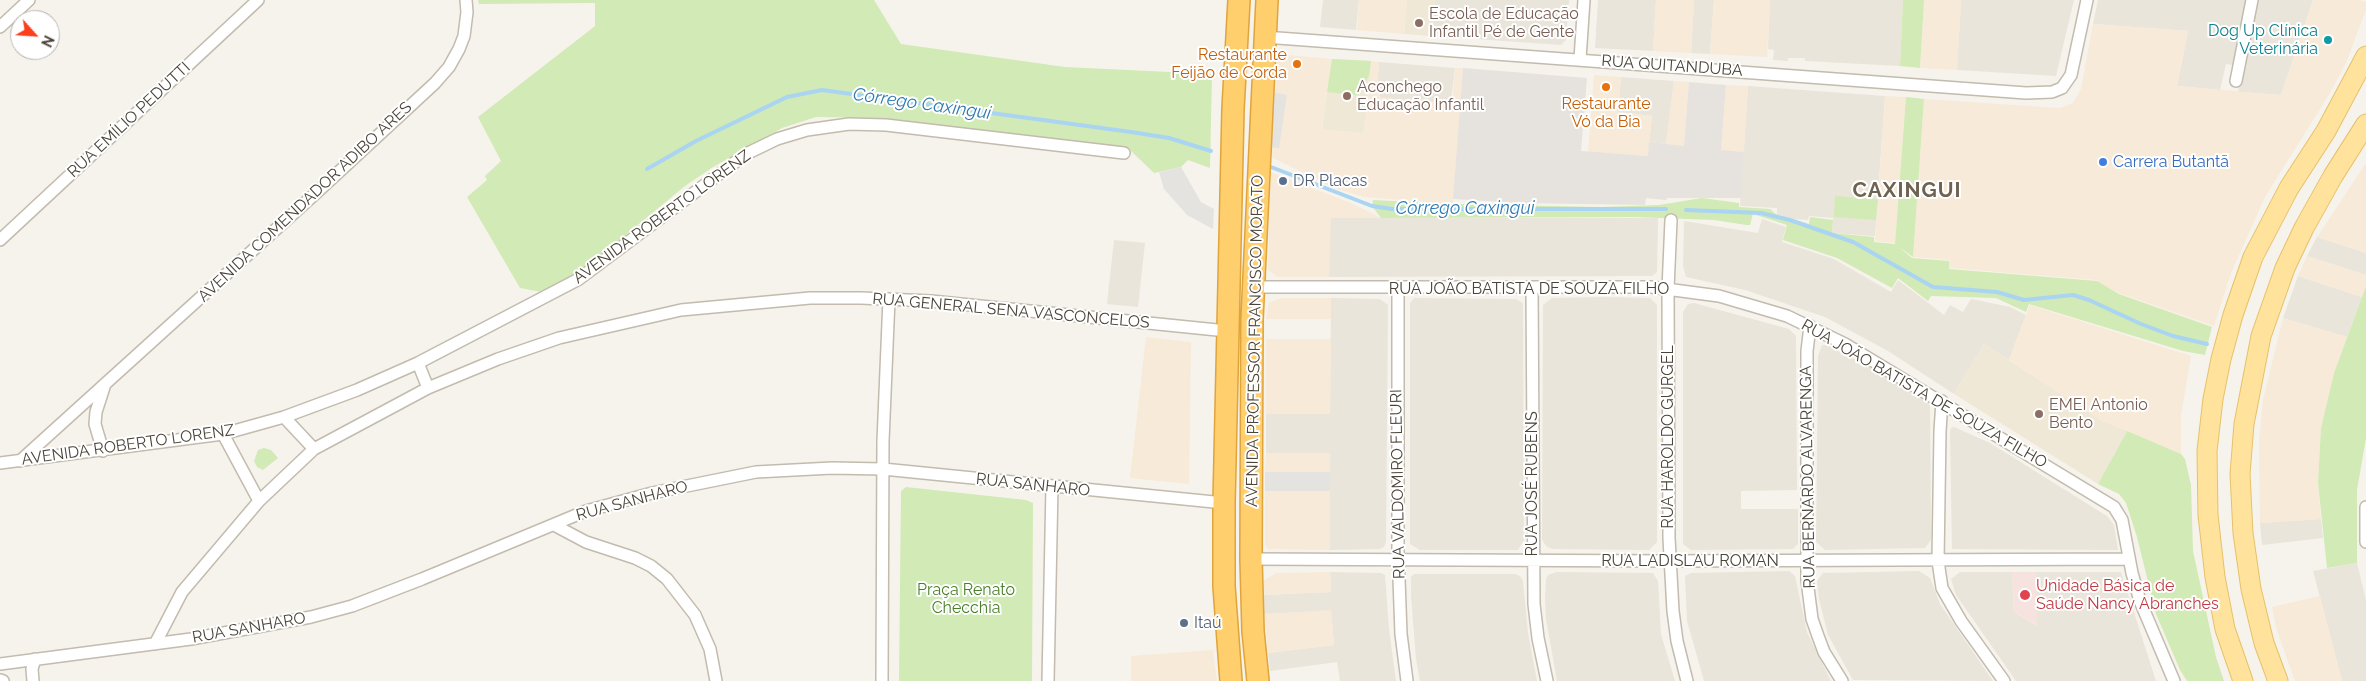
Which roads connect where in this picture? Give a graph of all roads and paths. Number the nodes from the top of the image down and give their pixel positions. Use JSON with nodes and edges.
{"nodes":[{"id":1,"x":29,"y":0,"type":"edge"},
{"id":2,"x":258,"y":0,"type":"edge"},
{"id":3,"x":466,"y":0,"type":"edge"},
{"id":4,"x":1239,"y":0,"type":"edge"},
{"id":5,"x":1266,"y":0,"type":"edge"},
{"id":6,"x":1584,"y":0,"type":"edge"},
{"id":7,"x":2088,"y":0,"type":"edge"},
{"id":8,"x":2252,"y":0,"type":"edge"},
{"id":9,"x":0,"y":27,"type":"edge"},
{"id":10,"x":1264,"y":37,"type":"junction"},
{"id":11,"x":2366,"y":56,"type":"edge"},
{"id":12,"x":1580,"y":59,"type":"junction"},
{"id":13,"x":2236,"y":81,"type":"dead end"},
{"id":14,"x":2366,"y":124,"type":"edge"},
{"id":15,"x":1124,"y":153,"type":"dead end"},
{"id":16,"x":1671,"y":220,"type":"dead end"},
{"id":17,"x":0,"y":240,"type":"edge"},
{"id":18,"x":1532,"y":286,"type":"junction"},
{"id":19,"x":1252,"y":287,"type":"junction"},
{"id":20,"x":1398,"y":287,"type":"junction"},
{"id":21,"x":1668,"y":289,"type":"junction"},
{"id":22,"x":889,"y":299,"type":"junction"},
{"id":23,"x":1810,"y":326,"type":"junction"},
{"id":24,"x":1227,"y":331,"type":"junction"},
{"id":25,"x":418,"y":363,"type":"junction"},
{"id":26,"x":106,"y":383,"type":"junction"},
{"id":27,"x":428,"y":388,"type":"junction"},
{"id":28,"x":1942,"y":402,"type":"junction"},
{"id":29,"x":284,"y":417,"type":"junction"},
{"id":30,"x":223,"y":434,"type":"junction"},
{"id":31,"x":314,"y":449,"type":"junction"},
{"id":32,"x":103,"y":451,"type":"junction"},
{"id":33,"x":20,"y":461,"type":"junction"},
{"id":34,"x":0,"y":463,"type":"edge"},
{"id":35,"x":883,"y":469,"type":"junction"},
{"id":36,"x":1052,"y":486,"type":"junction"},
{"id":37,"x":259,"y":501,"type":"junction"},
{"id":38,"x":1224,"y":503,"type":"junction"},
{"id":39,"x":2366,"y":507,"type":"edge"},
{"id":40,"x":554,"y":525,"type":"junction"},
{"id":41,"x":2366,"y":542,"type":"edge"},
{"id":42,"x":1251,"y":559,"type":"junction"},
{"id":43,"x":2129,"y":559,"type":"junction"},
{"id":44,"x":1399,"y":560,"type":"junction"},
{"id":45,"x":1533,"y":561,"type":"junction"},
{"id":46,"x":1669,"y":561,"type":"junction"},
{"id":47,"x":1807,"y":561,"type":"junction"},
{"id":48,"x":1938,"y":561,"type":"junction"},
{"id":49,"x":155,"y":644,"type":"junction"},
{"id":50,"x":35,"y":659,"type":"junction"},
{"id":51,"x":0,"y":664,"type":"edge"},
{"id":52,"x":33,"y":681,"type":"edge"},
{"id":53,"x":716,"y":681,"type":"edge"},
{"id":54,"x":882,"y":681,"type":"edge"},
{"id":55,"x":1048,"y":681,"type":"edge"},
{"id":56,"x":1231,"y":681,"type":"edge"},
{"id":57,"x":1258,"y":681,"type":"edge"},
{"id":58,"x":1407,"y":681,"type":"edge"},
{"id":59,"x":1547,"y":681,"type":"edge"},
{"id":60,"x":1687,"y":681,"type":"edge"},
{"id":61,"x":1842,"y":681,"type":"edge"},
{"id":62,"x":2004,"y":681,"type":"edge"},
{"id":63,"x":2174,"y":681,"type":"edge"},
{"id":64,"x":2243,"y":681,"type":"edge"},
{"id":65,"x":2278,"y":681,"type":"edge"}],
"edges":[{"from":1,"to":9,"type":"street"},
{"from":2,"to":17,"type":"street","name":"RUA EMÍLIO PEDUTTI"},
{"from":3,"to":26,"type":"street","name":"AVENIDA COMENDADOR ADIBO ARES"},
{"from":4,"to":24,"type":"highway","name":"AVENIDA PROFESSOR FRANCISCO MORATO"},
{"from":5,"to":10,"type":"highway","name":"AVENIDA PROFESSOR FRANCISCO MORATO"},
{"from":6,"to":12,"type":"street"},
{"from":7,"to":12,"type":"street","name":"RUA QUITANDUBA"},
{"from":8,"to":13,"type":"street"},
{"from":10,"to":12,"type":"street","name":"RUA QUITANDUBA"},
{"from":10,"to":19,"type":"highway","name":"AVENIDA PROFESSOR FRANCISCO MORATO"},
{"from":11,"to":64,"type":"main road"},
{"from":14,"to":65,"type":"main road"},
{"from":15,"to":25,"type":"street","name":"AVENIDA ROBERTO LORENZ"},
{"from":16,"to":21,"type":"street","name":"RUA HAROLDO GURGEL"},
{"from":18,"to":20,"type":"street","name":"RUA JOÃO BATISTA DE SOUZA FILHO"},
{"from":18,"to":21,"type":"street","name":"RUA JOÃO BATISTA DE SOUZA FILHO"},
{"from":18,"to":45,"type":"street","name":"RUA JOSÉ RUBENS"},
{"from":19,"to":20,"type":"street","name":"RUA JOÃO BATISTA DE SOUZA FILHO"},
{"from":19,"to":42,"type":"highway","name":"AVENIDA PROFESSOR FRANCISCO MORATO"},
{"from":20,"to":44,"type":"street","name":"RUA VALDOMIRO FLEURI"},
{"from":21,"to":23,"type":"street","name":"RUA JOÃO BATISTA DE SOUZA FILHO"},
{"from":21,"to":46,"type":"street","name":"RUA HAROLDO GURGEL"},
{"from":22,"to":24,"type":"street","name":"RUA GENERAL SENA VASCONCELOS"},
{"from":22,"to":27,"type":"street","name":"RUA GENERAL SENA VASCONCELOS"},
{"from":22,"to":35,"type":"street"},
{"from":23,"to":28,"type":"street","name":"RUA JOÃO BATISTA DE SOUZA FILHO"},
{"from":23,"to":47,"type":"street","name":"RUA BERNARDO ALVARENGA"},
{"from":24,"to":38,"type":"highway","name":"AVENIDA PROFESSOR FRANCISCO MORATO"},
{"from":25,"to":27,"type":"street"},
{"from":25,"to":29,"type":"street","name":"AVENIDA ROBERTO LORENZ"},
{"from":26,"to":32,"type":"street","name":"AVENIDA COMENDADOR ADIBO ARES"},
{"from":26,"to":33,"type":"street","name":"AVENIDA COMENDADOR ADIBO ARES"},
{"from":27,"to":31,"type":"street"},
{"from":28,"to":43,"type":"street","name":"RUA JOÃO BATISTA DE SOUZA FILHO"},
{"from":28,"to":48,"type":"street"},
{"from":29,"to":30,"type":"street","name":"AVENIDA ROBERTO LORENZ"},
{"from":29,"to":31,"type":"street"},
{"from":30,"to":32,"type":"street","name":"AVENIDA ROBERTO LORENZ"},
{"from":30,"to":37,"type":"street"},
{"from":31,"to":37,"type":"street"},
{"from":32,"to":33,"type":"street","name":"AVENIDA ROBERTO LORENZ"},
{"from":33,"to":34,"type":"street","name":"AVENIDA ROBERTO LORENZ"},
{"from":35,"to":36,"type":"street","name":"RUA SANHARO"},
{"from":35,"to":40,"type":"street","name":"RUA SANHARO"},
{"from":35,"to":54,"type":"street"},
{"from":36,"to":38,"type":"street","name":"RUA SANHARO"},
{"from":36,"to":55,"type":"street"},
{"from":37,"to":49,"type":"street"},
{"from":38,"to":56,"type":"highway","name":"AVENIDA PROFESSOR FRANCISCO MORATO"},
{"from":39,"to":41,"type":"street"},
{"from":40,"to":49,"type":"street","name":"RUA SANHARO"},
{"from":40,"to":53,"type":"street"},
{"from":42,"to":44,"type":"street","name":"RUA LADISLAU ROMAN"},
{"from":42,"to":57,"type":"highway","name":"AVENIDA PROFESSOR FRANCISCO MORATO"},
{"from":43,"to":48,"type":"street","name":"RUA LADISLAU ROMAN"},
{"from":43,"to":63,"type":"street","name":"RUA JOÃO BATISTA DE SOUZA FILHO"},
{"from":44,"to":45,"type":"street","name":"RUA LADISLAU ROMAN"},
{"from":44,"to":58,"type":"street","name":"RUA VALDOMIRO FLEURI"},
{"from":45,"to":46,"type":"street","name":"RUA LADISLAU ROMAN"},
{"from":45,"to":59,"type":"street","name":"RUA JOSÉ RUBENS"},
{"from":46,"to":47,"type":"street","name":"RUA LADISLAU ROMAN"},
{"from":46,"to":60,"type":"street","name":"RUA HAROLDO GURGEL"},
{"from":47,"to":48,"type":"street","name":"RUA LADISLAU ROMAN"},
{"from":47,"to":61,"type":"street","name":"RUA BERNARDO ALVARENGA"},
{"from":48,"to":62,"type":"street"},
{"from":49,"to":50,"type":"street","name":"RUA SANHARO"},
{"from":50,"to":51,"type":"street","name":"RUA SANHARO"},
{"from":50,"to":52,"type":"street"}]}
